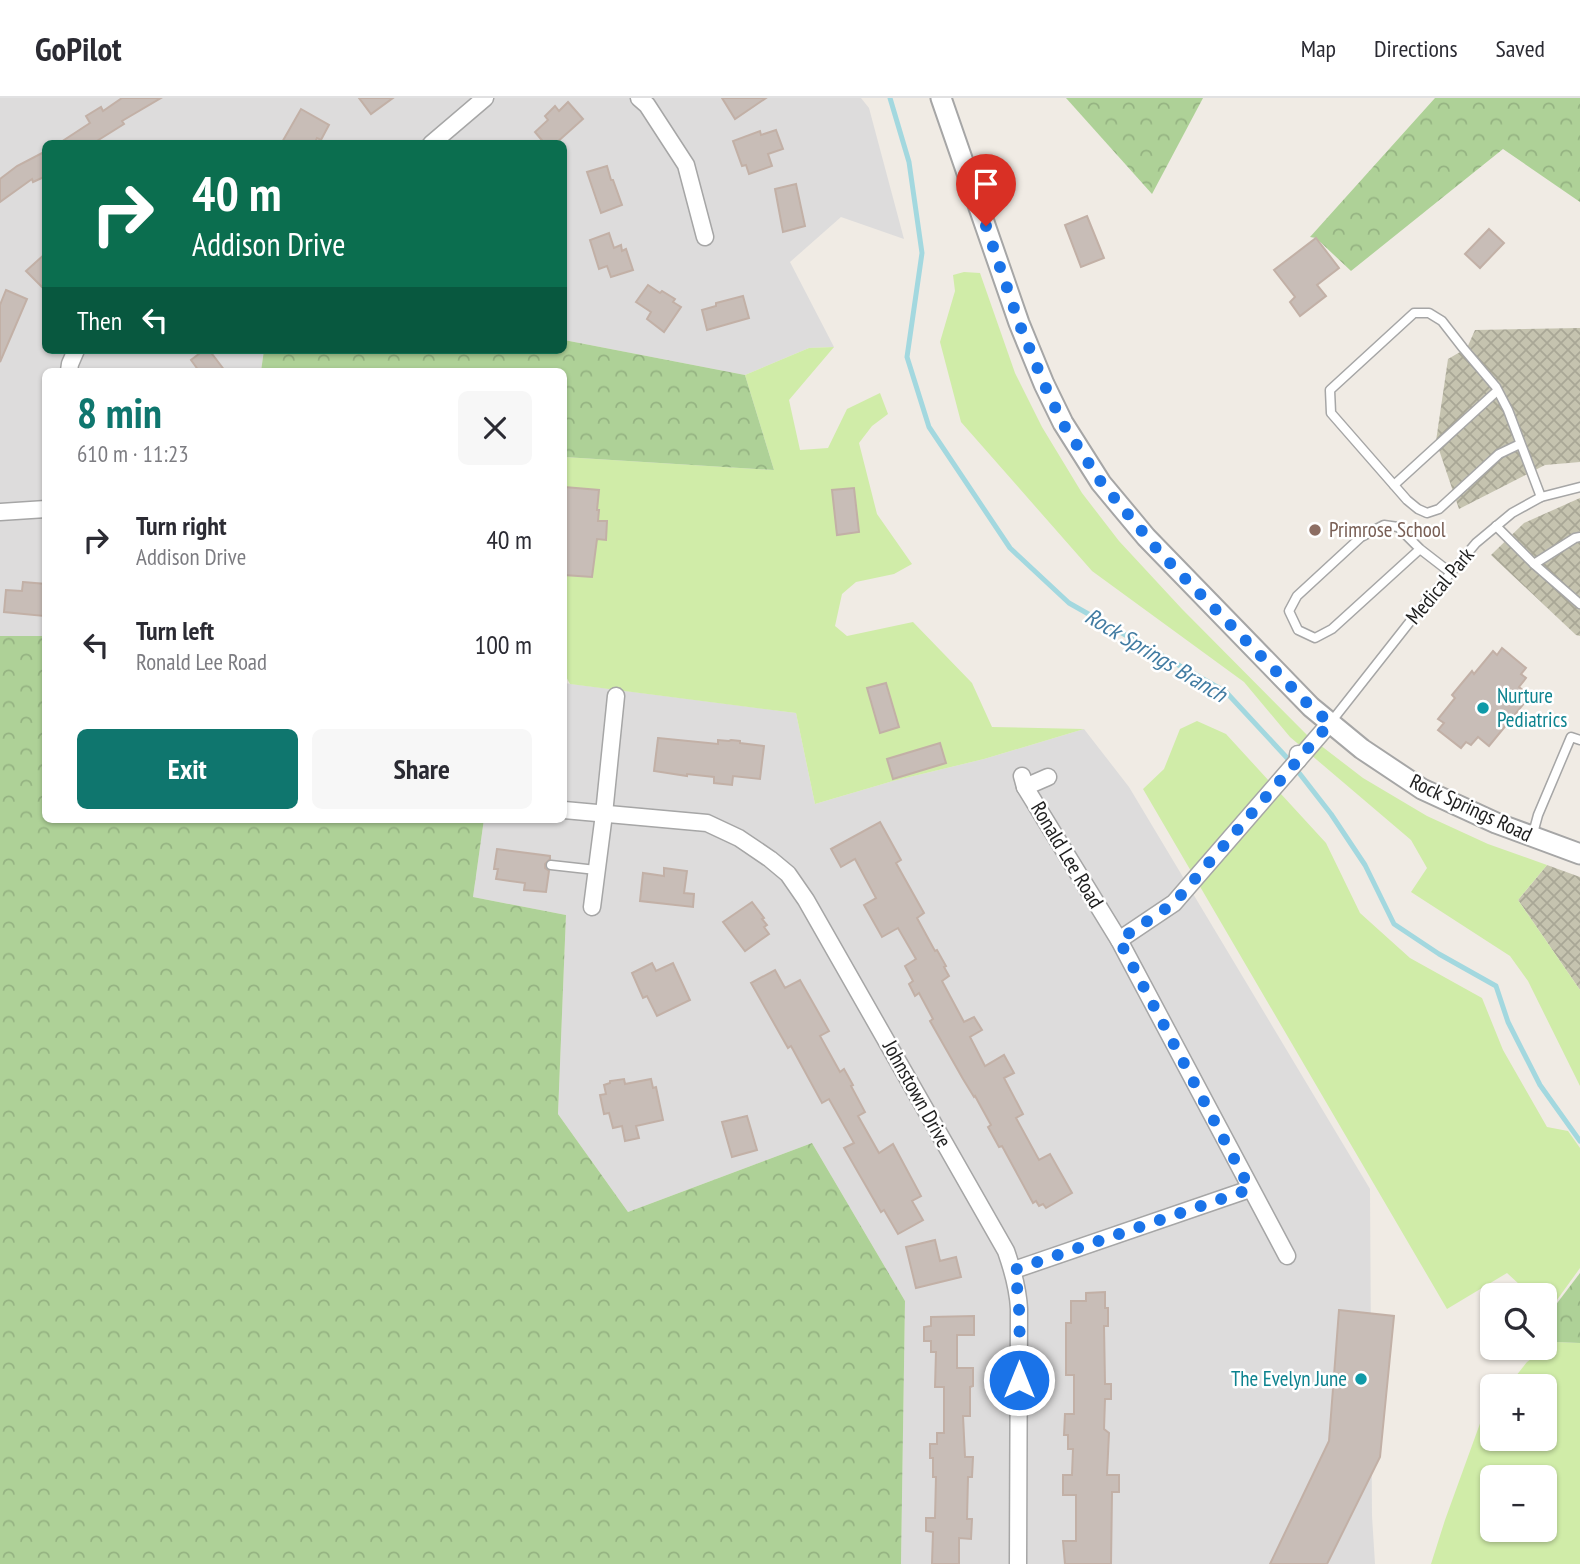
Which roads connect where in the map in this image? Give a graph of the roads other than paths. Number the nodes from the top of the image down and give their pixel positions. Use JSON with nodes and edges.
{"nodes":[{"id":1,"x":485,"y":98,"type":"edge"},
{"id":2,"x":639,"y":98,"type":"edge"},
{"id":3,"x":942,"y":98,"type":"edge"},
{"id":4,"x":436,"y":140,"type":"edge"},
{"id":5,"x":705,"y":237,"type":"dead end"},
{"id":6,"x":1497,"y":391,"type":"junction"},
{"id":7,"x":1520,"y":444,"type":"junction"},
{"id":8,"x":1394,"y":485,"type":"junction"},
{"id":9,"x":1580,"y":486,"type":"edge"},
{"id":10,"x":1541,"y":497,"type":"junction"},
{"id":11,"x":42,"y":509,"type":"edge"},
{"id":12,"x":0,"y":513,"type":"edge"},
{"id":13,"x":1496,"y":526,"type":"junction"},
{"id":14,"x":1580,"y":537,"type":"edge"},
{"id":15,"x":1420,"y":548,"type":"junction"},
{"id":16,"x":1534,"y":564,"type":"junction"},
{"id":17,"x":1451,"y":573,"type":"junction"},
{"id":18,"x":1580,"y":604,"type":"edge"},
{"id":19,"x":616,"y":696,"type":"dead end"},
{"id":20,"x":1330,"y":723,"type":"junction"},
{"id":21,"x":1580,"y":740,"type":"edge"},
{"id":22,"x":1048,"y":777,"type":"dead end"},
{"id":23,"x":567,"y":810,"type":"edge"},
{"id":24,"x":604,"y":814,"type":"junction"},
{"id":25,"x":1532,"y":837,"type":"junction"},
{"id":26,"x":1580,"y":854,"type":"edge"},
{"id":27,"x":551,"y":865,"type":"dead end"},
{"id":28,"x":596,"y":870,"type":"junction"},
{"id":29,"x":592,"y":907,"type":"dead end"},
{"id":30,"x":1119,"y":940,"type":"junction"},
{"id":31,"x":1250,"y":1189,"type":"junction"},
{"id":32,"x":1287,"y":1256,"type":"dead end"},
{"id":33,"x":1014,"y":1270,"type":"junction"},
{"id":34,"x":1018,"y":1564,"type":"edge"}],
"edges":[{"from":1,"to":4,"type":"street"},
{"from":2,"to":5,"type":"street"},
{"from":3,"to":20,"type":"street","name":"Rock Springs Road"},
{"from":6,"to":7,"type":"lane"},
{"from":6,"to":8,"type":"lane"},
{"from":6,"to":8,"type":"lane"},
{"from":7,"to":8,"type":"lane"},
{"from":7,"to":10,"type":"lane"},
{"from":9,"to":10,"type":"lane","name":"Medical Park"},
{"from":10,"to":13,"type":"lane","name":"Medical Park"},
{"from":11,"to":12,"type":"street"},
{"from":13,"to":16,"type":"lane"},
{"from":13,"to":17,"type":"lane","name":"Medical Park"},
{"from":14,"to":16,"type":"lane"},
{"from":15,"to":15,"type":"lane"},
{"from":15,"to":17,"type":"lane"},
{"from":16,"to":18,"type":"lane"},
{"from":17,"to":20,"type":"lane","name":"Medical Park"},
{"from":19,"to":24,"type":"street"},
{"from":20,"to":25,"type":"street","name":"Rock Springs Road"},
{"from":20,"to":30,"type":"street"},
{"from":21,"to":25,"type":"lane"},
{"from":22,"to":30,"type":"street","name":"Ronald Lee Road"},
{"from":23,"to":24,"type":"street","name":"Johnstown Drive"},
{"from":24,"to":28,"type":"street"},
{"from":24,"to":33,"type":"street","name":"Johnstown Drive"},
{"from":25,"to":26,"type":"street","name":"Rock Springs Road"},
{"from":27,"to":28,"type":"lane"},
{"from":28,"to":29,"type":"street"},
{"from":30,"to":31,"type":"street","name":"Ronald Lee Road"},
{"from":31,"to":32,"type":"street","name":"Ronald Lee Road"},
{"from":31,"to":33,"type":"street"},
{"from":33,"to":34,"type":"street","name":"Johnstown Drive"}]}
